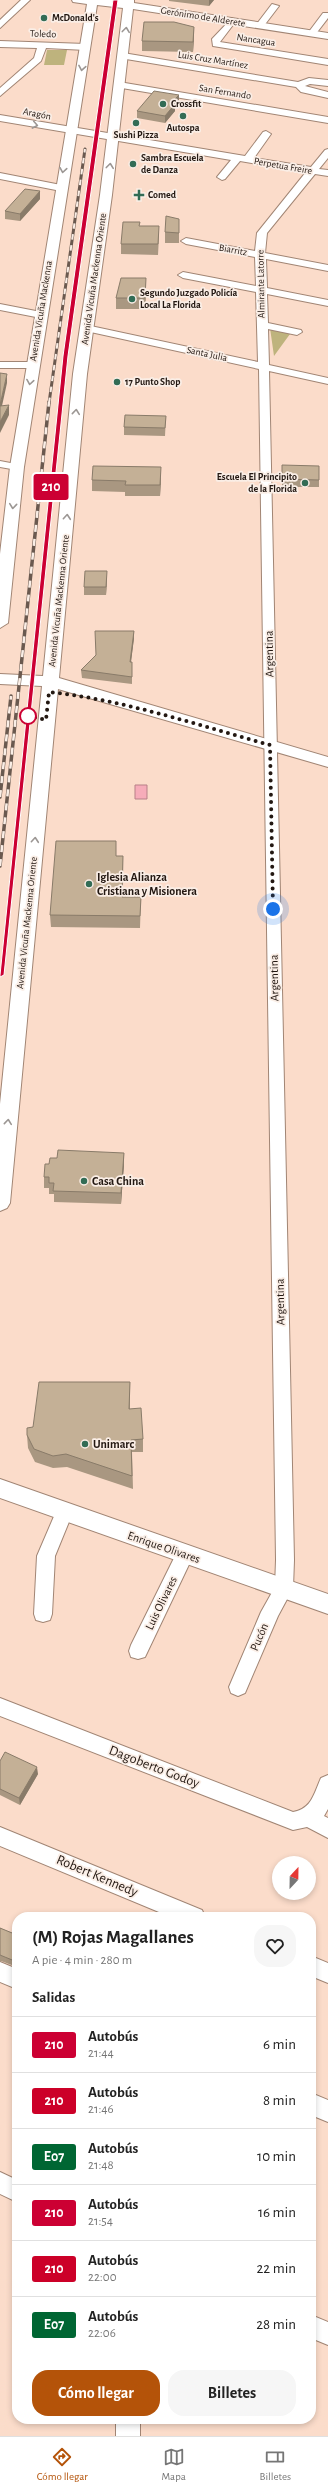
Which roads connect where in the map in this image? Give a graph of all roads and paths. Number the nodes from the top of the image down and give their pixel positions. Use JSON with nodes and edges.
{"nodes":[{"id":1,"x":26,"y":0,"type":"edge"},
{"id":2,"x":77,"y":0,"type":"edge"},
{"id":3,"x":93,"y":1,"type":"edge"},
{"id":4,"x":129,"y":3,"type":"edge"},
{"id":5,"x":275,"y":6,"type":"dead end"},
{"id":6,"x":326,"y":14,"type":"dead end"},
{"id":7,"x":2,"y":20,"type":"edge"},
{"id":8,"x":232,"y":21,"type":"junction"},
{"id":9,"x":260,"y":25,"type":"junction"},
{"id":10,"x":312,"y":33,"type":"junction"},
{"id":11,"x":328,"y":36,"type":"edge"},
{"id":12,"x":0,"y":44,"type":"edge"},
{"id":13,"x":42,"y":45,"type":"junction"},
{"id":14,"x":86,"y":46,"type":"junction"},
{"id":15,"x":328,"y":53,"type":"edge"},
{"id":16,"x":123,"y":56,"type":"junction"},
{"id":17,"x":325,"y":62,"type":"edge"},
{"id":18,"x":328,"y":83,"type":"edge"},
{"id":19,"x":119,"y":85,"type":"junction"},
{"id":20,"x":299,"y":85,"type":"junction"},
{"id":21,"x":0,"y":93,"type":"edge"},
{"id":22,"x":328,"y":95,"type":"edge"},
{"id":23,"x":0,"y":118,"type":"edge"},
{"id":24,"x":328,"y":120,"type":"edge"},
{"id":25,"x":70,"y":132,"type":"junction"},
{"id":26,"x":266,"y":134,"type":"dead end"},
{"id":27,"x":113,"y":138,"type":"junction"},
{"id":28,"x":328,"y":152,"type":"edge"},
{"id":29,"x":243,"y":159,"type":"junction"},
{"id":30,"x":312,"y":170,"type":"junction"},
{"id":31,"x":328,"y":173,"type":"edge"},
{"id":32,"x":0,"y":176,"type":"edge"},
{"id":33,"x":222,"y":178,"type":"dead end"},
{"id":34,"x":61,"y":188,"type":"junction"},
{"id":35,"x":186,"y":241,"type":"dead end"},
{"id":36,"x":260,"y":255,"type":"junction"},
{"id":37,"x":328,"y":268,"type":"edge"},
{"id":38,"x":183,"y":275,"type":"dead end"},
{"id":39,"x":260,"y":290,"type":"junction"},
{"id":40,"x":328,"y":303,"type":"edge"},
{"id":41,"x":0,"y":307,"type":"edge"},
{"id":42,"x":41,"y":315,"type":"junction"},
{"id":43,"x":262,"y":325,"type":"junction"},
{"id":44,"x":86,"y":328,"type":"junction"},
{"id":45,"x":288,"y":345,"type":"dead end"},
{"id":46,"x":0,"y":365,"type":"edge"},
{"id":47,"x":33,"y":365,"type":"junction"},
{"id":48,"x":264,"y":367,"type":"junction"},
{"id":49,"x":328,"y":381,"type":"edge"},
{"id":50,"x":0,"y":464,"type":"edge"},
{"id":51,"x":17,"y":467,"type":"junction"},
{"id":52,"x":0,"y":623,"type":"edge"},
{"id":53,"x":0,"y":679,"type":"edge"},
{"id":54,"x":50,"y":687,"type":"junction"},
{"id":55,"x":0,"y":690,"type":"edge"},
{"id":56,"x":270,"y":745,"type":"junction"},
{"id":57,"x":328,"y":762,"type":"edge"},
{"id":58,"x":0,"y":1203,"type":"edge"},
{"id":59,"x":0,"y":1488,"type":"edge"},
{"id":60,"x":64,"y":1512,"type":"junction"},
{"id":61,"x":184,"y":1554,"type":"junction"},
{"id":62,"x":284,"y":1588,"type":"junction"},
{"id":63,"x":328,"y":1604,"type":"edge"},
{"id":64,"x":43,"y":1614,"type":"dead end"},
{"id":65,"x":138,"y":1651,"type":"dead end"},
{"id":66,"x":238,"y":1687,"type":"dead end"},
{"id":67,"x":0,"y":1707,"type":"edge"},
{"id":68,"x":328,"y":1784,"type":"edge"},
{"id":69,"x":309,"y":1818,"type":"junction"},
{"id":70,"x":328,"y":1829,"type":"edge"},
{"id":71,"x":0,"y":1836,"type":"edge"},
{"id":72,"x":183,"y":1912,"type":"edge"},
{"id":73,"x":316,"y":1968,"type":"edge"},
{"id":74,"x":0,"y":1972,"type":"edge"},
{"id":75,"x":328,"y":1973,"type":"edge"},
{"id":76,"x":12,"y":1977,"type":"edge"},
{"id":77,"x":316,"y":2106,"type":"edge"},
{"id":78,"x":328,"y":2111,"type":"edge"},
{"id":79,"x":0,"y":2183,"type":"edge"},
{"id":80,"x":12,"y":2189,"type":"edge"},
{"id":81,"x":316,"y":2328,"type":"edge"},
{"id":82,"x":328,"y":2334,"type":"edge"},
{"id":83,"x":128,"y":2424,"type":"edge"},
{"id":84,"x":128,"y":2436,"type":"edge"}],
"edges":[{"from":1,"to":7,"type":"street"},
{"from":2,"to":3,"type":"main road","name":"Gerónimo de Alderete"},
{"from":3,"to":4,"type":"main road","name":"Gerónimo de Alderete"},
{"from":3,"to":14,"type":"main road","name":"Avenida Vicuña Mackenna"},
{"from":4,"to":8,"type":"main road","name":"Gerónimo de Alderete"},
{"from":16,"to":4,"type":"main road","name":"Avenida Vicuña Mackenna Oriente","one_way":true},
{"from":5,"to":9,"type":"street"},
{"from":6,"to":10,"type":"street"},
{"from":8,"to":9,"type":"main road","name":"Gerónimo de Alderete"},
{"from":8,"to":17,"type":"street","name":"Nancagua"},
{"from":9,"to":10,"type":"main road","name":"Gerónimo de Alderete"},
{"from":10,"to":11,"type":"main road","name":"Gerónimo de Alderete"},
{"from":12,"to":13,"type":"street","name":"Toledo"},
{"from":13,"to":14,"type":"street","name":"Toledo"},
{"from":13,"to":21,"type":"street"},
{"from":14,"to":25,"type":"main road","name":"Avenida Vicuña Mackenna","one_way":true},
{"from":15,"to":17,"type":"street","name":"Nancagua"},
{"from":16,"to":19,"type":"main road","name":"Avenida Vicuña Mackenna Oriente"},
{"from":16,"to":20,"type":"street","name":"Luis Cruz Martínez"},
{"from":18,"to":20,"type":"street","name":"Luis Cruz Martínez"},
{"from":19,"to":24,"type":"street","name":"San Fernando"},
{"from":19,"to":27,"type":"main road","name":"Avenida Vicuña Mackenna Oriente"},
{"from":20,"to":22,"type":"street","name":"Luis Cruz Martínez"},
{"from":23,"to":25,"type":"street","name":"Aragón","one_way":true},
{"from":25,"to":27,"type":"street","name":"Perpetua Freire"},
{"from":25,"to":34,"type":"main road","name":"Avenida Vicuña Mackenna","one_way":true},
{"from":26,"to":29,"type":"street"},
{"from":27,"to":29,"type":"street","name":"Perpetua Freire"},
{"from":44,"to":27,"type":"main road","name":"Avenida Vicuña Mackenna Oriente","one_way":true},
{"from":28,"to":30,"type":"street","name":"Almirante Latorre"},
{"from":29,"to":30,"type":"street","name":"Perpetua Freire"},
{"from":29,"to":33,"type":"street","name":"Perpetua Freire"},
{"from":30,"to":31,"type":"street","name":"Perpetua Freire"},
{"from":30,"to":36,"type":"street","name":"Almirante Latorre"},
{"from":32,"to":34,"type":"street"},
{"from":34,"to":42,"type":"main road","name":"Avenida Vicuña Mackenna"},
{"from":35,"to":36,"type":"street","name":"Biarritz"},
{"from":36,"to":37,"type":"street","name":"Biarritz"},
{"from":36,"to":39,"type":"street","name":"Almirante Latorre"},
{"from":38,"to":39,"type":"street"},
{"from":39,"to":40,"type":"street"},
{"from":39,"to":43,"type":"street","name":"Almirante Latorre"},
{"from":41,"to":42,"type":"street"},
{"from":42,"to":47,"type":"main road","name":"Avenida Vicuña Mackenna"},
{"from":43,"to":45,"type":"street"},
{"from":43,"to":48,"type":"street","name":"Almirante Latorre"},
{"from":44,"to":48,"type":"street","name":"Santa Julia"},
{"from":54,"to":44,"type":"main road","name":"Avenida Vicuña Mackenna Oriente","one_way":true},
{"from":46,"to":47,"type":"street"},
{"from":47,"to":51,"type":"main road","name":"Avenida Vicuña Mackenna","one_way":true},
{"from":48,"to":49,"type":"street","name":"Santa Julia"},
{"from":48,"to":56,"type":"street","name":"Argentina"},
{"from":50,"to":51,"type":"street"},
{"from":51,"to":52,"type":"main road","name":"Avenida Vicuña Mackenna","one_way":true},
{"from":53,"to":54,"type":"main road"},
{"from":54,"to":55,"type":"main road"},
{"from":54,"to":56,"type":"main road"},
{"from":58,"to":54,"type":"main road","name":"Avenida Vicuña Mackenna Oriente","one_way":true},
{"from":56,"to":57,"type":"main road"},
{"from":56,"to":62,"type":"street","name":"Argentina"},
{"from":59,"to":60,"type":"main road","name":"Enrique Olivares"},
{"from":60,"to":61,"type":"main road","name":"Enrique Olivares"},
{"from":60,"to":64,"type":"street"},
{"from":61,"to":62,"type":"main road","name":"Enrique Olivares"},
{"from":61,"to":65,"type":"street","name":"Luis Olivares"},
{"from":62,"to":63,"type":"main road","name":"Enrique Olivares"},
{"from":62,"to":66,"type":"street","name":"Pucón"},
{"from":67,"to":69,"type":"street","name":"Dagoberto Godoy"},
{"from":68,"to":69,"type":"street"},
{"from":69,"to":70,"type":"street"},
{"from":71,"to":72,"type":"street","name":"Robert Kennedy"},
{"from":73,"to":75,"type":"street"},
{"from":74,"to":76,"type":"street"},
{"from":77,"to":78,"type":"street"},
{"from":79,"to":80,"type":"street"},
{"from":81,"to":82,"type":"street"},
{"from":83,"to":84,"type":"street"}]}
